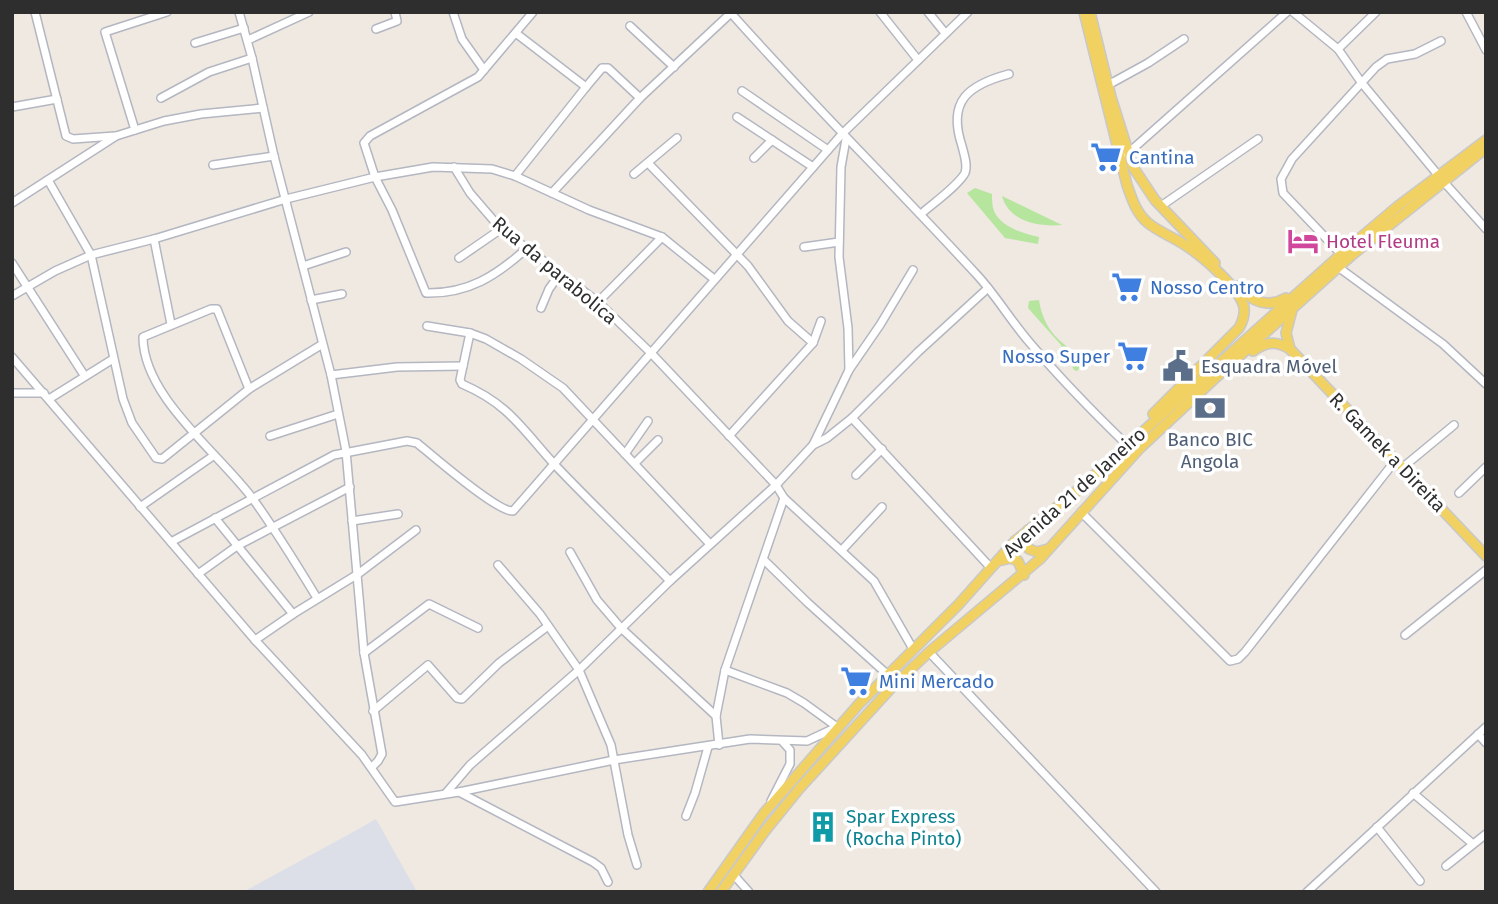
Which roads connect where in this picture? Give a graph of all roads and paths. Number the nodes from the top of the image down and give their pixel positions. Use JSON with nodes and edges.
{"nodes":[{"id":1,"x":35,"y":12,"type":"edge"},
{"id":2,"x":167,"y":12,"type":"edge"},
{"id":3,"x":239,"y":12,"type":"edge"},
{"id":4,"x":309,"y":12,"type":"edge"},
{"id":5,"x":395,"y":12,"type":"edge"},
{"id":6,"x":453,"y":12,"type":"edge"},
{"id":7,"x":533,"y":12,"type":"edge"},
{"id":8,"x":880,"y":12,"type":"edge"},
{"id":9,"x":928,"y":12,"type":"edge"},
{"id":10,"x":968,"y":12,"type":"edge"},
{"id":11,"x":1083,"y":12,"type":"edge"},
{"id":12,"x":1090,"y":12,"type":"edge"},
{"id":13,"x":1287,"y":12,"type":"edge"},
{"id":14,"x":1293,"y":12,"type":"edge"},
{"id":15,"x":1376,"y":12,"type":"edge"},
{"id":16,"x":1466,"y":12,"type":"edge"},
{"id":17,"x":731,"y":13,"type":"edge"},
{"id":18,"x":630,"y":26,"type":"dead end"},
{"id":19,"x":244,"y":28,"type":"junction"},
{"id":20,"x":376,"y":29,"type":"dead end"},
{"id":21,"x":945,"y":33,"type":"junction"},
{"id":22,"x":517,"y":34,"type":"junction"},
{"id":23,"x":1184,"y":39,"type":"dead end"},
{"id":24,"x":248,"y":40,"type":"junction"},
{"id":25,"x":1441,"y":41,"type":"dead end"},
{"id":26,"x":195,"y":43,"type":"dead end"},
{"id":27,"x":1338,"y":49,"type":"junction"},
{"id":28,"x":1486,"y":50,"type":"edge"},
{"id":29,"x":252,"y":58,"type":"junction"},
{"id":30,"x":918,"y":60,"type":"junction"},
{"id":31,"x":674,"y":67,"type":"junction"},
{"id":32,"x":484,"y":70,"type":"junction"},
{"id":33,"x":1009,"y":74,"type":"dead end"},
{"id":34,"x":1361,"y":82,"type":"junction"},
{"id":35,"x":1108,"y":85,"type":"junction"},
{"id":36,"x":586,"y":87,"type":"junction"},
{"id":37,"x":742,"y":91,"type":"dead end"},
{"id":38,"x":161,"y":98,"type":"dead end"},
{"id":39,"x":640,"y":98,"type":"junction"},
{"id":40,"x":57,"y":99,"type":"junction"},
{"id":41,"x":12,"y":107,"type":"edge"},
{"id":42,"x":263,"y":108,"type":"junction"},
{"id":43,"x":737,"y":117,"type":"dead end"},
{"id":44,"x":135,"y":130,"type":"junction"},
{"id":45,"x":116,"y":136,"type":"junction"},
{"id":46,"x":844,"y":136,"type":"junction"},
{"id":47,"x":677,"y":138,"type":"dead end"},
{"id":48,"x":772,"y":139,"type":"junction"},
{"id":49,"x":1258,"y":139,"type":"dead end"},
{"id":50,"x":1486,"y":139,"type":"edge"},
{"id":51,"x":1486,"y":148,"type":"edge"},
{"id":52,"x":828,"y":150,"type":"junction"},
{"id":53,"x":1127,"y":154,"type":"junction"},
{"id":54,"x":274,"y":156,"type":"junction"},
{"id":55,"x":754,"y":158,"type":"dead end"},
{"id":56,"x":648,"y":163,"type":"junction"},
{"id":57,"x":213,"y":165,"type":"dead end"},
{"id":58,"x":454,"y":167,"type":"junction"},
{"id":59,"x":813,"y":167,"type":"junction"},
{"id":60,"x":634,"y":174,"type":"dead end"},
{"id":61,"x":514,"y":176,"type":"junction"},
{"id":62,"x":374,"y":177,"type":"junction"},
{"id":63,"x":1441,"y":178,"type":"junction"},
{"id":64,"x":48,"y":180,"type":"junction"},
{"id":65,"x":552,"y":193,"type":"junction"},
{"id":66,"x":286,"y":198,"type":"junction"},
{"id":67,"x":12,"y":203,"type":"edge"},
{"id":68,"x":1158,"y":203,"type":"junction"},
{"id":69,"x":920,"y":214,"type":"junction"},
{"id":70,"x":1139,"y":214,"type":"junction"},
{"id":71,"x":501,"y":229,"type":"junction"},
{"id":72,"x":1486,"y":229,"type":"edge"},
{"id":73,"x":662,"y":237,"type":"junction"},
{"id":74,"x":154,"y":239,"type":"junction"},
{"id":75,"x":839,"y":242,"type":"junction"},
{"id":76,"x":804,"y":247,"type":"dead end"},
{"id":77,"x":526,"y":249,"type":"junction"},
{"id":78,"x":346,"y":252,"type":"dead end"},
{"id":79,"x":1341,"y":254,"type":"junction"},
{"id":80,"x":91,"y":255,"type":"junction"},
{"id":81,"x":737,"y":256,"type":"junction"},
{"id":82,"x":459,"y":258,"type":"dead end"},
{"id":83,"x":12,"y":263,"type":"edge"},
{"id":84,"x":303,"y":266,"type":"junction"},
{"id":85,"x":1338,"y":267,"type":"junction"},
{"id":86,"x":913,"y":271,"type":"dead end"},
{"id":87,"x":559,"y":275,"type":"junction"},
{"id":88,"x":1315,"y":276,"type":"junction"},
{"id":89,"x":714,"y":279,"type":"junction"},
{"id":90,"x":28,"y":285,"type":"junction"},
{"id":91,"x":988,"y":288,"type":"junction"},
{"id":92,"x":342,"y":294,"type":"dead end"},
{"id":93,"x":12,"y":296,"type":"edge"},
{"id":94,"x":312,"y":300,"type":"junction"},
{"id":95,"x":598,"y":302,"type":"junction"},
{"id":96,"x":1293,"y":307,"type":"junction"},
{"id":97,"x":541,"y":309,"type":"dead end"},
{"id":98,"x":821,"y":321,"type":"dead end"},
{"id":99,"x":171,"y":324,"type":"junction"},
{"id":100,"x":427,"y":326,"type":"dead end"},
{"id":101,"x":470,"y":333,"type":"junction"},
{"id":102,"x":813,"y":343,"type":"junction"},
{"id":103,"x":321,"y":345,"type":"junction"},
{"id":104,"x":1290,"y":349,"type":"junction"},
{"id":105,"x":652,"y":354,"type":"junction"},
{"id":106,"x":12,"y":357,"type":"edge"},
{"id":107,"x":113,"y":359,"type":"junction"},
{"id":108,"x":463,"y":366,"type":"junction"},
{"id":109,"x":1225,"y":369,"type":"junction"},
{"id":110,"x":849,"y":370,"type":"junction"},
{"id":111,"x":85,"y":375,"type":"junction"},
{"id":112,"x":331,"y":375,"type":"junction"},
{"id":113,"x":1486,"y":384,"type":"edge"},
{"id":114,"x":249,"y":389,"type":"junction"},
{"id":115,"x":12,"y":393,"type":"edge"},
{"id":116,"x":47,"y":396,"type":"junction"},
{"id":117,"x":338,"y":414,"type":"junction"},
{"id":118,"x":852,"y":418,"type":"junction"},
{"id":119,"x":593,"y":420,"type":"junction"},
{"id":120,"x":648,"y":421,"type":"dead end"},
{"id":121,"x":1454,"y":425,"type":"dead end"},
{"id":122,"x":193,"y":432,"type":"junction"},
{"id":123,"x":270,"y":436,"type":"dead end"},
{"id":124,"x":729,"y":436,"type":"junction"},
{"id":125,"x":658,"y":440,"type":"dead end"},
{"id":126,"x":1125,"y":443,"type":"junction"},
{"id":127,"x":813,"y":444,"type":"junction"},
{"id":128,"x":882,"y":449,"type":"junction"},
{"id":129,"x":346,"y":451,"type":"junction"},
{"id":130,"x":625,"y":453,"type":"junction"},
{"id":131,"x":213,"y":456,"type":"junction"},
{"id":132,"x":554,"y":463,"type":"junction"},
{"id":133,"x":635,"y":463,"type":"junction"},
{"id":134,"x":1107,"y":464,"type":"junction"},
{"id":135,"x":1399,"y":464,"type":"junction"},
{"id":136,"x":1486,"y":467,"type":"edge"},
{"id":137,"x":856,"y":475,"type":"dead end"},
{"id":138,"x":776,"y":485,"type":"junction"},
{"id":139,"x":350,"y":487,"type":"junction"},
{"id":140,"x":1459,"y":493,"type":"dead end"},
{"id":141,"x":252,"y":498,"type":"junction"},
{"id":142,"x":784,"y":498,"type":"junction"},
{"id":143,"x":140,"y":507,"type":"junction"},
{"id":144,"x":882,"y":507,"type":"dead end"},
{"id":145,"x":1081,"y":512,"type":"junction"},
{"id":146,"x":398,"y":514,"type":"dead end"},
{"id":147,"x":215,"y":518,"type":"junction"},
{"id":148,"x":352,"y":521,"type":"junction"},
{"id":149,"x":271,"y":527,"type":"junction"},
{"id":150,"x":1029,"y":528,"type":"junction"},
{"id":151,"x":415,"y":530,"type":"dead end"},
{"id":152,"x":171,"y":542,"type":"junction"},
{"id":153,"x":710,"y":544,"type":"junction"},
{"id":154,"x":236,"y":547,"type":"junction"},
{"id":155,"x":1050,"y":548,"type":"junction"},
{"id":156,"x":842,"y":550,"type":"junction"},
{"id":157,"x":570,"y":552,"type":"dead end"},
{"id":158,"x":1486,"y":556,"type":"edge"},
{"id":159,"x":764,"y":560,"type":"junction"},
{"id":160,"x":498,"y":565,"type":"dead end"},
{"id":161,"x":993,"y":565,"type":"junction"},
{"id":162,"x":1486,"y":570,"type":"edge"},
{"id":163,"x":198,"y":574,"type":"junction"},
{"id":164,"x":358,"y":574,"type":"junction"},
{"id":165,"x":1024,"y":575,"type":"junction"},
{"id":166,"x":670,"y":580,"type":"junction"},
{"id":167,"x":317,"y":598,"type":"junction"},
{"id":168,"x":293,"y":614,"type":"junction"},
{"id":169,"x":548,"y":626,"type":"junction"},
{"id":170,"x":478,"y":628,"type":"dead end"},
{"id":171,"x":621,"y":628,"type":"junction"},
{"id":172,"x":1405,"y":635,"type":"dead end"},
{"id":173,"x":255,"y":640,"type":"junction"},
{"id":174,"x":913,"y":649,"type":"junction"},
{"id":175,"x":929,"y":652,"type":"junction"},
{"id":176,"x":364,"y":653,"type":"junction"},
{"id":177,"x":579,"y":670,"type":"junction"},
{"id":178,"x":725,"y":670,"type":"junction"},
{"id":179,"x":888,"y":675,"type":"junction"},
{"id":180,"x":373,"y":711,"type":"junction"},
{"id":181,"x":716,"y":716,"type":"junction"},
{"id":182,"x":837,"y":727,"type":"junction"},
{"id":183,"x":1486,"y":727,"type":"edge"},
{"id":184,"x":1478,"y":734,"type":"junction"},
{"id":185,"x":781,"y":740,"type":"junction"},
{"id":186,"x":1486,"y":743,"type":"edge"},
{"id":187,"x":719,"y":745,"type":"junction"},
{"id":188,"x":708,"y":747,"type":"junction"},
{"id":189,"x":614,"y":760,"type":"junction"},
{"id":190,"x":372,"y":767,"type":"junction"},
{"id":191,"x":459,"y":792,"type":"junction"},
{"id":192,"x":445,"y":793,"type":"junction"},
{"id":193,"x":1413,"y":793,"type":"junction"},
{"id":194,"x":764,"y":813,"type":"junction"},
{"id":195,"x":686,"y":816,"type":"dead end"},
{"id":196,"x":1377,"y":827,"type":"junction"},
{"id":197,"x":1486,"y":834,"type":"edge"},
{"id":198,"x":1473,"y":844,"type":"junction"},
{"id":199,"x":637,"y":865,"type":"dead end"},
{"id":200,"x":1446,"y":866,"type":"dead end"},
{"id":201,"x":733,"y":874,"type":"junction"},
{"id":202,"x":1420,"y":881,"type":"dead end"},
{"id":203,"x":608,"y":882,"type":"dead end"},
{"id":204,"x":708,"y":892,"type":"edge"},
{"id":205,"x":721,"y":892,"type":"edge"},
{"id":206,"x":749,"y":892,"type":"edge"},
{"id":207,"x":1156,"y":892,"type":"edge"},
{"id":208,"x":1307,"y":892,"type":"edge"}],
"edges":[{"from":1,"to":40,"type":"street"},
{"from":2,"to":44,"type":"street"},
{"from":3,"to":19,"type":"street"},
{"from":4,"to":24,"type":"street"},
{"from":5,"to":20,"type":"street"},
{"from":6,"to":32,"type":"street"},
{"from":7,"to":22,"type":"street"},
{"from":8,"to":30,"type":"street"},
{"from":9,"to":21,"type":"street"},
{"from":10,"to":21,"type":"street"},
{"from":11,"to":70,"type":"main road"},
{"from":12,"to":35,"type":"main road"},
{"from":13,"to":53,"type":"street"},
{"from":14,"to":27,"type":"street"},
{"from":15,"to":27,"type":"street"},
{"from":16,"to":28,"type":"street"},
{"from":17,"to":31,"type":"street"},
{"from":17,"to":46,"type":"street"},
{"from":18,"to":31,"type":"street"},
{"from":19,"to":24,"type":"street"},
{"from":19,"to":26,"type":"street"},
{"from":21,"to":30,"type":"street"},
{"from":22,"to":32,"type":"street"},
{"from":22,"to":36,"type":"street"},
{"from":23,"to":35,"type":"street"},
{"from":24,"to":29,"type":"street"},
{"from":25,"to":34,"type":"street"},
{"from":27,"to":34,"type":"street"},
{"from":29,"to":38,"type":"street"},
{"from":29,"to":42,"type":"street"},
{"from":30,"to":46,"type":"street"},
{"from":31,"to":39,"type":"street"},
{"from":32,"to":62,"type":"street"},
{"from":33,"to":69,"type":"street"},
{"from":34,"to":63,"type":"street"},
{"from":34,"to":79,"type":"street"},
{"from":35,"to":53,"type":"main road"},
{"from":36,"to":39,"type":"street"},
{"from":36,"to":61,"type":"street"},
{"from":37,"to":52,"type":"street"},
{"from":39,"to":65,"type":"street"},
{"from":40,"to":41,"type":"street"},
{"from":40,"to":45,"type":"street"},
{"from":42,"to":44,"type":"street"},
{"from":42,"to":54,"type":"street"},
{"from":43,"to":48,"type":"street"},
{"from":44,"to":45,"type":"street"},
{"from":45,"to":64,"type":"street"},
{"from":46,"to":52,"type":"street"},
{"from":46,"to":69,"type":"street"},
{"from":46,"to":75,"type":"street"},
{"from":47,"to":56,"type":"street"},
{"from":48,"to":55,"type":"street"},
{"from":48,"to":59,"type":"street"},
{"from":49,"to":68,"type":"street"},
{"from":50,"to":63,"type":"main road","name":"Avenida 21 de Janeiro"},
{"from":51,"to":63,"type":"main road","name":"Avenida 21 de Janeiro"},
{"from":52,"to":59,"type":"street"},
{"from":53,"to":68,"type":"main road"},
{"from":54,"to":57,"type":"street"},
{"from":54,"to":66,"type":"street"},
{"from":56,"to":60,"type":"street"},
{"from":56,"to":81,"type":"street"},
{"from":58,"to":61,"type":"street"},
{"from":58,"to":62,"type":"street"},
{"from":58,"to":71,"type":"street","name":"Rua da parabolica"},
{"from":59,"to":81,"type":"street"},
{"from":61,"to":65,"type":"street"},
{"from":62,"to":66,"type":"street"},
{"from":62,"to":77,"type":"street"},
{"from":63,"to":72,"type":"street"},
{"from":63,"to":79,"type":"main road","name":"Avenida 21 de Janeiro"},
{"from":63,"to":85,"type":"main road","name":"Avenida 21 de Janeiro"},
{"from":64,"to":67,"type":"street"},
{"from":64,"to":80,"type":"street"},
{"from":65,"to":73,"type":"street"},
{"from":66,"to":74,"type":"street"},
{"from":66,"to":84,"type":"street"},
{"from":68,"to":70,"type":"main road"},
{"from":68,"to":88,"type":"main road"},
{"from":69,"to":91,"type":"street"},
{"from":70,"to":126,"type":"main road"},
{"from":71,"to":77,"type":"street","name":"Rua da parabolica"},
{"from":71,"to":82,"type":"street"},
{"from":73,"to":89,"type":"street"},
{"from":73,"to":95,"type":"street"},
{"from":74,"to":80,"type":"street"},
{"from":74,"to":99,"type":"street"},
{"from":75,"to":76,"type":"street"},
{"from":75,"to":110,"type":"street"},
{"from":77,"to":87,"type":"street","name":"Rua da parabolica"},
{"from":78,"to":84,"type":"street"},
{"from":79,"to":88,"type":"main road","name":"Avenida 21 de Janeiro"},
{"from":80,"to":90,"type":"street"},
{"from":80,"to":107,"type":"street"},
{"from":81,"to":89,"type":"street"},
{"from":81,"to":102,"type":"street"},
{"from":83,"to":90,"type":"street"},
{"from":84,"to":94,"type":"street"},
{"from":85,"to":96,"type":"main road","name":"Avenida 21 de Janeiro"},
{"from":85,"to":113,"type":"street"},
{"from":86,"to":110,"type":"street"},
{"from":87,"to":95,"type":"street","name":"Rua da parabolica"},
{"from":87,"to":97,"type":"street"},
{"from":88,"to":134,"type":"main road","name":"Avenida 21 de Janeiro"},
{"from":89,"to":105,"type":"street"},
{"from":90,"to":93,"type":"street"},
{"from":90,"to":111,"type":"street"},
{"from":91,"to":118,"type":"street"},
{"from":91,"to":126,"type":"street"},
{"from":92,"to":94,"type":"street"},
{"from":94,"to":103,"type":"street"},
{"from":95,"to":105,"type":"street","name":"Rua da parabolica"},
{"from":96,"to":104,"type":"main road"},
{"from":96,"to":109,"type":"main road","name":"Avenida 21 de Janeiro"},
{"from":98,"to":102,"type":"street"},
{"from":99,"to":114,"type":"street"},
{"from":99,"to":122,"type":"street"},
{"from":100,"to":101,"type":"street"},
{"from":101,"to":108,"type":"street"},
{"from":101,"to":119,"type":"street"},
{"from":102,"to":124,"type":"street"},
{"from":103,"to":112,"type":"street"},
{"from":103,"to":114,"type":"street"},
{"from":104,"to":109,"type":"main road"},
{"from":104,"to":135,"type":"main road","name":"R. Gamek a Direita"},
{"from":105,"to":119,"type":"street"},
{"from":105,"to":124,"type":"street","name":"Rua da parabolica"},
{"from":106,"to":116,"type":"street"},
{"from":107,"to":111,"type":"street"},
{"from":107,"to":122,"type":"street"},
{"from":108,"to":112,"type":"street"},
{"from":108,"to":132,"type":"street"},
{"from":109,"to":145,"type":"main road","name":"Avenida 21 de Janeiro"},
{"from":110,"to":127,"type":"street"},
{"from":111,"to":116,"type":"street"},
{"from":112,"to":117,"type":"street"},
{"from":114,"to":122,"type":"street"},
{"from":115,"to":116,"type":"street"},
{"from":116,"to":143,"type":"street"},
{"from":117,"to":123,"type":"street"},
{"from":117,"to":129,"type":"street"},
{"from":118,"to":127,"type":"street"},
{"from":118,"to":128,"type":"street"},
{"from":119,"to":130,"type":"street"},
{"from":119,"to":132,"type":"street"},
{"from":120,"to":130,"type":"street"},
{"from":121,"to":135,"type":"street"},
{"from":122,"to":131,"type":"street"},
{"from":124,"to":138,"type":"street","name":"Rua da parabolica"},
{"from":125,"to":133,"type":"street"},
{"from":126,"to":134,"type":"main road"},
{"from":127,"to":138,"type":"street"},
{"from":128,"to":137,"type":"street"},
{"from":128,"to":161,"type":"street"},
{"from":129,"to":132,"type":"street"},
{"from":129,"to":139,"type":"street"},
{"from":129,"to":141,"type":"street"},
{"from":130,"to":133,"type":"street"},
{"from":131,"to":141,"type":"street"},
{"from":131,"to":143,"type":"street"},
{"from":132,"to":166,"type":"street"},
{"from":133,"to":153,"type":"street"},
{"from":134,"to":150,"type":"main road","name":"Avenida 21 de Janeiro"},
{"from":135,"to":145,"type":"street"},
{"from":135,"to":158,"type":"main road","name":"R. Gamek a Direita"},
{"from":136,"to":140,"type":"street"},
{"from":138,"to":142,"type":"street","name":"Rua da parabolica"},
{"from":138,"to":153,"type":"street"},
{"from":139,"to":148,"type":"street"},
{"from":139,"to":149,"type":"street"},
{"from":141,"to":147,"type":"street"},
{"from":141,"to":149,"type":"street"},
{"from":142,"to":156,"type":"street","name":"Rua da parabolica"},
{"from":142,"to":159,"type":"street"},
{"from":143,"to":152,"type":"street"},
{"from":144,"to":156,"type":"street"},
{"from":145,"to":155,"type":"main road","name":"Avenida 21 de Janeiro"},
{"from":146,"to":148,"type":"street"},
{"from":147,"to":152,"type":"street"},
{"from":147,"to":154,"type":"street"},
{"from":148,"to":164,"type":"street"},
{"from":149,"to":154,"type":"street"},
{"from":149,"to":167,"type":"street"},
{"from":150,"to":155,"type":"main road"},
{"from":150,"to":161,"type":"main road","name":"Avenida 21 de Janeiro"},
{"from":151,"to":164,"type":"street"},
{"from":152,"to":163,"type":"street"},
{"from":153,"to":166,"type":"street"},
{"from":154,"to":163,"type":"street"},
{"from":154,"to":168,"type":"street"},
{"from":155,"to":165,"type":"main road","name":"Avenida 21 de Janeiro"},
{"from":156,"to":174,"type":"street","name":"Rua da parabolica"},
{"from":157,"to":171,"type":"street"},
{"from":159,"to":178,"type":"street"},
{"from":159,"to":179,"type":"street"},
{"from":160,"to":169,"type":"street"},
{"from":161,"to":165,"type":"main road"},
{"from":161,"to":174,"type":"main road","name":"Avenida 21 de Janeiro"},
{"from":162,"to":172,"type":"street"},
{"from":163,"to":173,"type":"street"},
{"from":164,"to":167,"type":"street"},
{"from":164,"to":176,"type":"street"},
{"from":165,"to":175,"type":"main road","name":"Avenida 21 de Janeiro"},
{"from":166,"to":171,"type":"street"},
{"from":167,"to":168,"type":"street"},
{"from":168,"to":173,"type":"street"},
{"from":169,"to":177,"type":"street"},
{"from":169,"to":180,"type":"street"},
{"from":170,"to":176,"type":"street"},
{"from":171,"to":177,"type":"street"},
{"from":171,"to":181,"type":"street"},
{"from":173,"to":190,"type":"street"},
{"from":174,"to":179,"type":"main road","name":"Avenida 21 de Janeiro"},
{"from":175,"to":201,"type":"main road","name":"Avenida 21 de Janeiro"},
{"from":175,"to":207,"type":"street"},
{"from":176,"to":180,"type":"street"},
{"from":177,"to":189,"type":"street"},
{"from":177,"to":192,"type":"street"},
{"from":178,"to":181,"type":"street"},
{"from":178,"to":182,"type":"street"},
{"from":179,"to":182,"type":"main road","name":"Avenida 21 de Janeiro"},
{"from":180,"to":190,"type":"street"},
{"from":181,"to":187,"type":"street"},
{"from":182,"to":185,"type":"street"},
{"from":182,"to":194,"type":"main road","name":"Avenida 21 de Janeiro"},
{"from":183,"to":184,"type":"street"},
{"from":184,"to":186,"type":"street"},
{"from":184,"to":193,"type":"street"},
{"from":185,"to":187,"type":"street"},
{"from":185,"to":194,"type":"street"},
{"from":187,"to":188,"type":"street"},
{"from":188,"to":189,"type":"street"},
{"from":188,"to":195,"type":"street"},
{"from":189,"to":191,"type":"street"},
{"from":189,"to":199,"type":"street"},
{"from":190,"to":192,"type":"street"},
{"from":191,"to":192,"type":"street"},
{"from":191,"to":203,"type":"street"},
{"from":193,"to":196,"type":"street"},
{"from":193,"to":198,"type":"street"},
{"from":194,"to":204,"type":"main road","name":"Avenida 21 de Janeiro"},
{"from":196,"to":202,"type":"street"},
{"from":196,"to":208,"type":"street"},
{"from":197,"to":198,"type":"street"},
{"from":198,"to":200,"type":"street"},
{"from":201,"to":205,"type":"main road","name":"Avenida 21 de Janeiro"},
{"from":201,"to":206,"type":"street"}]}
